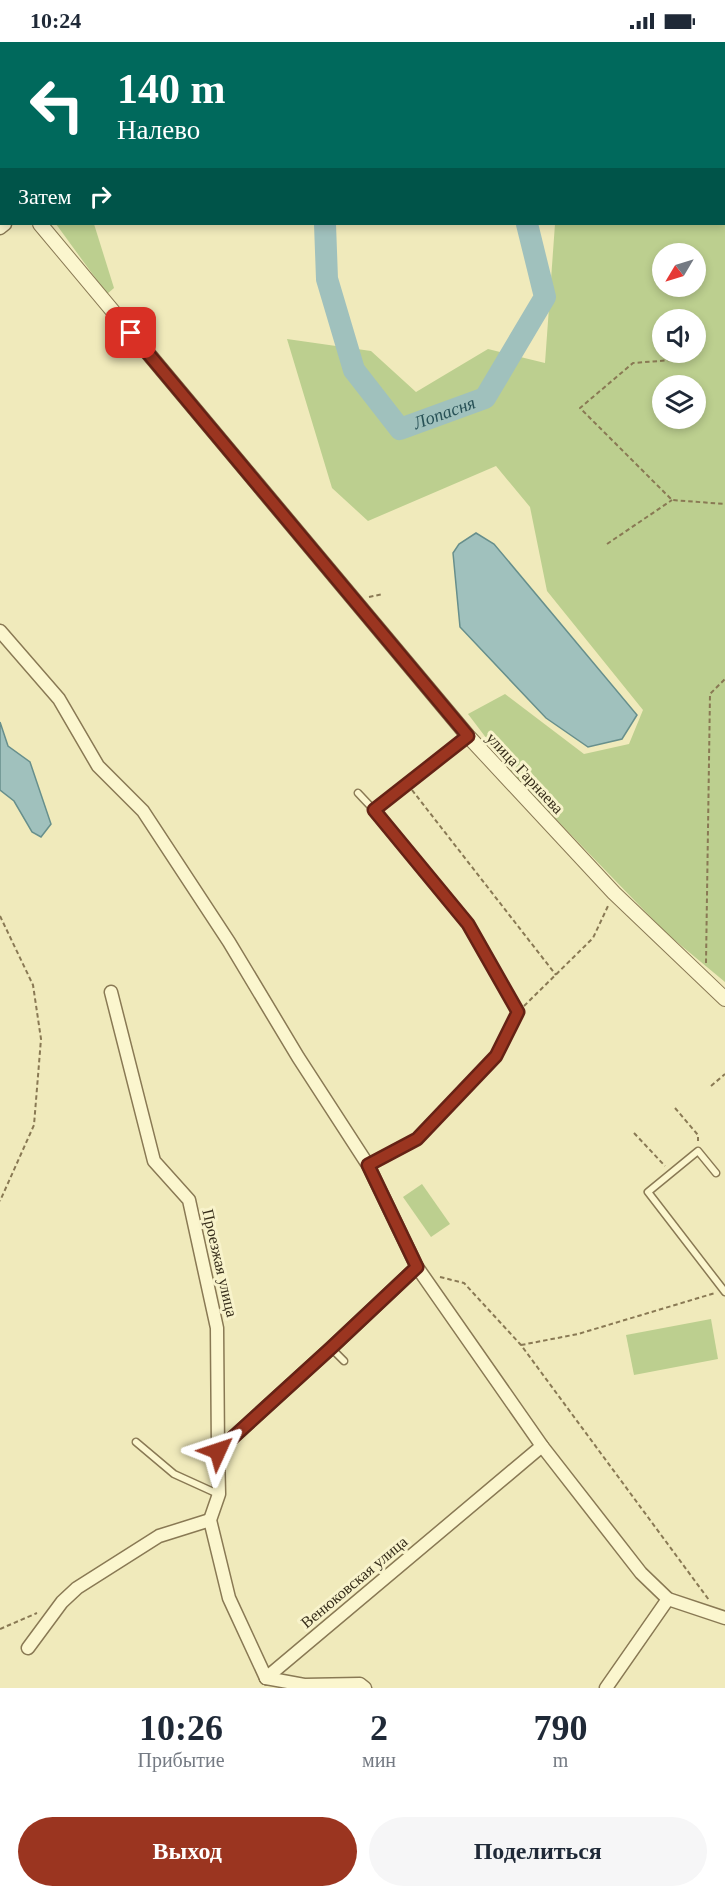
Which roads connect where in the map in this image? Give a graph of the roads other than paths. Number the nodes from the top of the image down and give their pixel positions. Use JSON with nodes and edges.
{"nodes":[{"id":1,"x":41,"y":225,"type":"edge"},
{"id":2,"x":0,"y":631,"type":"edge"},
{"id":3,"x":468,"y":736,"type":"junction"},
{"id":4,"x":358,"y":793,"type":"dead end"},
{"id":5,"x":374,"y":810,"type":"junction"},
{"id":6,"x":111,"y":992,"type":"dead end"},
{"id":7,"x":725,"y":999,"type":"edge"},
{"id":8,"x":368,"y":1165,"type":"junction"},
{"id":9,"x":717,"y":1173,"type":"dead end"},
{"id":10,"x":417,"y":1267,"type":"junction"},
{"id":11,"x":724,"y":1291,"type":"edge"},
{"id":12,"x":331,"y":1348,"type":"junction"},
{"id":13,"x":344,"y":1361,"type":"dead end"},
{"id":14,"x":136,"y":1442,"type":"dead end"},
{"id":15,"x":542,"y":1446,"type":"junction"},
{"id":16,"x":218,"y":1451,"type":"junction"},
{"id":17,"x":219,"y":1494,"type":"junction"},
{"id":18,"x":210,"y":1520,"type":"junction"},
{"id":19,"x":668,"y":1599,"type":"junction"},
{"id":20,"x":724,"y":1618,"type":"edge"},
{"id":21,"x":28,"y":1648,"type":"dead end"},
{"id":22,"x":266,"y":1678,"type":"junction"},
{"id":23,"x":365,"y":1688,"type":"edge"},
{"id":24,"x":606,"y":1688,"type":"edge"}],
"edges":[{"from":1,"to":3,"type":"street","name":"улица Гарнаева"},
{"from":2,"to":8,"type":"street"},
{"from":3,"to":5,"type":"lane"},
{"from":3,"to":7,"type":"street","name":"улица Гарнаева"},
{"from":4,"to":5,"type":"lane"},
{"from":5,"to":8,"type":"lane"},
{"from":6,"to":16,"type":"street","name":"Проезжая улица"},
{"from":8,"to":10,"type":"street"},
{"from":9,"to":11,"type":"lane"},
{"from":10,"to":12,"type":"street"},
{"from":10,"to":15,"type":"street"},
{"from":12,"to":13,"type":"lane"},
{"from":12,"to":16,"type":"street"},
{"from":14,"to":17,"type":"lane"},
{"from":15,"to":19,"type":"street"},
{"from":15,"to":22,"type":"street","name":"Венюковская улица"},
{"from":16,"to":17,"type":"street","name":"Проезжая улица"},
{"from":17,"to":18,"type":"street"},
{"from":18,"to":21,"type":"street"},
{"from":18,"to":22,"type":"street"},
{"from":19,"to":20,"type":"street"},
{"from":19,"to":24,"type":"street"},
{"from":22,"to":23,"type":"street"}]}
